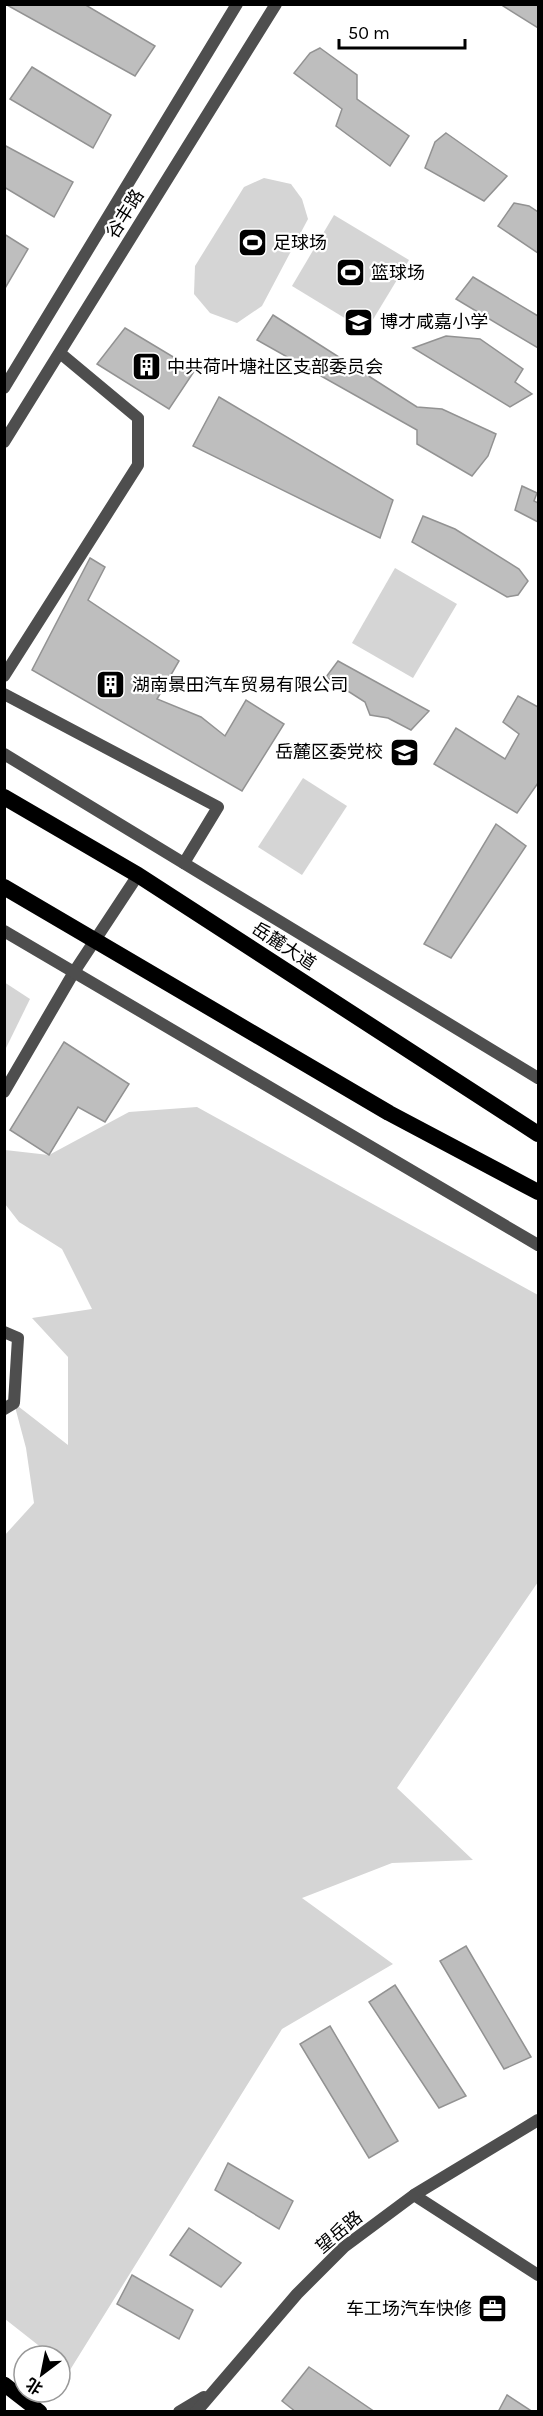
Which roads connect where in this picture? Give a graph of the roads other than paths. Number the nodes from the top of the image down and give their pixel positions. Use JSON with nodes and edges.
{"nodes":[{"id":1,"x":237,"y":4,"type":"edge"},
{"id":2,"x":276,"y":4,"type":"edge"},
{"id":3,"x":60,"y":353,"type":"junction"},
{"id":4,"x":4,"y":388,"type":"edge"},
{"id":5,"x":4,"y":442,"type":"edge"},
{"id":6,"x":4,"y":676,"type":"edge"},
{"id":7,"x":4,"y":694,"type":"edge"},
{"id":8,"x":4,"y":754,"type":"edge"},
{"id":9,"x":4,"y":797,"type":"edge"},
{"id":10,"x":184,"y":863,"type":"junction"},
{"id":11,"x":138,"y":875,"type":"junction"},
{"id":12,"x":4,"y":887,"type":"edge"},
{"id":13,"x":4,"y":931,"type":"edge"},
{"id":14,"x":95,"y":940,"type":"junction"},
{"id":15,"x":74,"y":972,"type":"junction"},
{"id":16,"x":538,"y":1077,"type":"edge"},
{"id":17,"x":8,"y":1078,"type":"edge"},
{"id":18,"x":4,"y":1092,"type":"edge"},
{"id":19,"x":538,"y":1134,"type":"edge"},
{"id":20,"x":538,"y":1192,"type":"edge"},
{"id":21,"x":538,"y":1245,"type":"edge"},
{"id":22,"x":4,"y":1332,"type":"edge"},
{"id":23,"x":4,"y":1409,"type":"edge"},
{"id":24,"x":538,"y":2120,"type":"edge"},
{"id":25,"x":414,"y":2195,"type":"junction"},
{"id":26,"x":538,"y":2276,"type":"edge"},
{"id":27,"x":4,"y":2384,"type":"edge"},
{"id":28,"x":208,"y":2395,"type":"junction"},
{"id":29,"x":40,"y":2412,"type":"edge"},
{"id":30,"x":179,"y":2412,"type":"edge"},
{"id":31,"x":196,"y":2412,"type":"edge"},
{"id":32,"x":203,"y":2412,"type":"edge"}],
"edges":[{"from":1,"to":4,"type":"street","name":"谷丰路"},
{"from":2,"to":3,"type":"street","name":"谷丰路"},
{"from":3,"to":5,"type":"street","name":"谷丰路"},
{"from":3,"to":6,"type":"street"},
{"from":7,"to":10,"type":"street"},
{"from":8,"to":10,"type":"street"},
{"from":9,"to":11,"type":"highway","name":"岳麓大道"},
{"from":10,"to":16,"type":"street"},
{"from":11,"to":14,"type":"street"},
{"from":11,"to":19,"type":"highway","name":"岳麓大道"},
{"from":12,"to":14,"type":"highway"},
{"from":13,"to":15,"type":"street"},
{"from":14,"to":15,"type":"street"},
{"from":14,"to":20,"type":"highway"},
{"from":15,"to":17,"type":"street"},
{"from":15,"to":21,"type":"street"},
{"from":17,"to":18,"type":"street"},
{"from":22,"to":23,"type":"street"},
{"from":24,"to":25,"type":"street","name":"望岳路"},
{"from":25,"to":26,"type":"street"},
{"from":25,"to":28,"type":"street","name":"望岳路"},
{"from":27,"to":29,"type":"main road"},
{"from":28,"to":30,"type":"street"},
{"from":28,"to":31,"type":"street","name":"望岳路"},
{"from":28,"to":32,"type":"street"}]}
